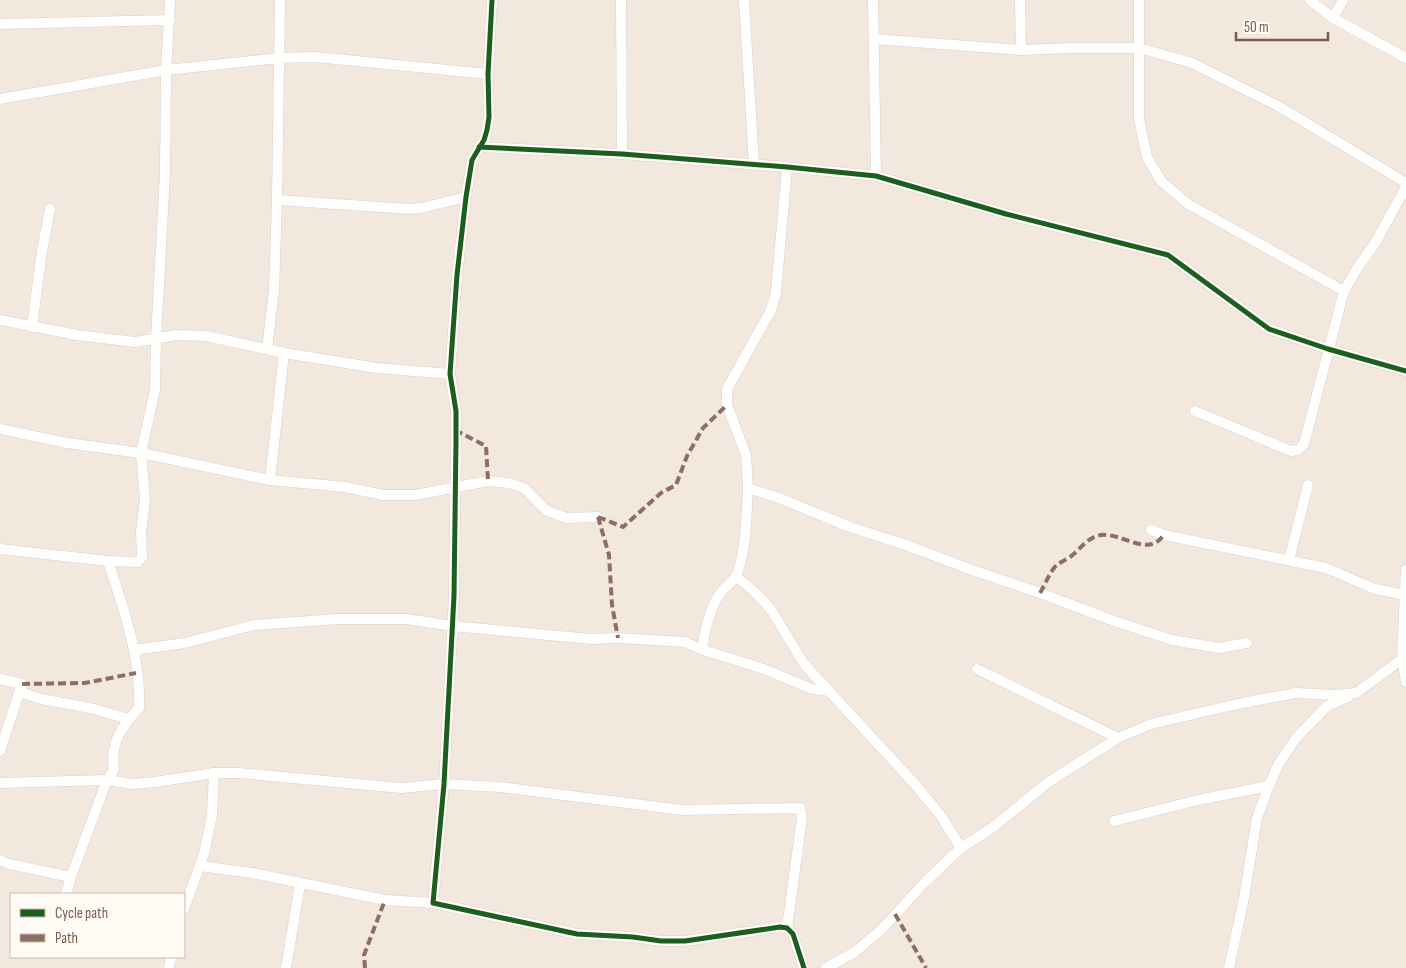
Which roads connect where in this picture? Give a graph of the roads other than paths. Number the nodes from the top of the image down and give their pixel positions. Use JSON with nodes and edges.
{"nodes":[{"id":1,"x":170,"y":0,"type":"edge"},
{"id":2,"x":280,"y":0,"type":"edge"},
{"id":3,"x":492,"y":0,"type":"edge"},
{"id":4,"x":621,"y":0,"type":"edge"},
{"id":5,"x":744,"y":0,"type":"edge"},
{"id":6,"x":873,"y":0,"type":"edge"},
{"id":7,"x":1020,"y":0,"type":"edge"},
{"id":8,"x":1139,"y":0,"type":"edge"},
{"id":9,"x":1310,"y":0,"type":"edge"},
{"id":10,"x":1343,"y":0,"type":"edge"},
{"id":11,"x":1334,"y":18,"type":"junction"},
{"id":12,"x":170,"y":20,"type":"junction"},
{"id":13,"x":0,"y":24,"type":"edge"},
{"id":14,"x":874,"y":39,"type":"junction"},
{"id":15,"x":1140,"y":48,"type":"junction"},
{"id":16,"x":1020,"y":50,"type":"junction"},
{"id":17,"x":279,"y":58,"type":"junction"},
{"id":18,"x":1406,"y":58,"type":"edge"},
{"id":19,"x":166,"y":70,"type":"junction"},
{"id":20,"x":488,"y":74,"type":"junction"},
{"id":21,"x":0,"y":99,"type":"edge"},
{"id":22,"x":479,"y":147,"type":"junction"},
{"id":23,"x":622,"y":154,"type":"junction"},
{"id":24,"x":754,"y":164,"type":"junction"},
{"id":25,"x":787,"y":167,"type":"junction"},
{"id":26,"x":876,"y":176,"type":"junction"},
{"id":27,"x":1406,"y":185,"type":"edge"},
{"id":28,"x":466,"y":197,"type":"junction"},
{"id":29,"x":277,"y":200,"type":"junction"},
{"id":30,"x":50,"y":208,"type":"dead end"},
{"id":31,"x":1344,"y":291,"type":"junction"},
{"id":32,"x":0,"y":320,"type":"edge"},
{"id":33,"x":32,"y":327,"type":"junction"},
{"id":34,"x":156,"y":339,"type":"junction"},
{"id":35,"x":267,"y":349,"type":"junction"},
{"id":36,"x":1328,"y":349,"type":"junction"},
{"id":37,"x":284,"y":353,"type":"junction"},
{"id":38,"x":1406,"y":371,"type":"edge"},
{"id":39,"x":450,"y":374,"type":"junction"},
{"id":40,"x":1195,"y":411,"type":"dead end"},
{"id":41,"x":0,"y":429,"type":"edge"},
{"id":42,"x":141,"y":453,"type":"junction"},
{"id":43,"x":270,"y":480,"type":"junction"},
{"id":44,"x":1308,"y":485,"type":"dead end"},
{"id":45,"x":456,"y":487,"type":"junction"},
{"id":46,"x":748,"y":488,"type":"junction"},
{"id":47,"x":598,"y":517,"type":"dead end"},
{"id":48,"x":1151,"y":530,"type":"dead end"},
{"id":49,"x":0,"y":549,"type":"edge"},
{"id":50,"x":1288,"y":560,"type":"junction"},
{"id":51,"x":108,"y":561,"type":"junction"},
{"id":52,"x":1406,"y":570,"type":"edge"},
{"id":53,"x":736,"y":576,"type":"junction"},
{"id":54,"x":1405,"y":595,"type":"edge"},
{"id":55,"x":452,"y":626,"type":"junction"},
{"id":56,"x":1247,"y":643,"type":"dead end"},
{"id":57,"x":134,"y":650,"type":"junction"},
{"id":58,"x":703,"y":650,"type":"junction"},
{"id":59,"x":1402,"y":659,"type":"junction"},
{"id":60,"x":978,"y":668,"type":"dead end"},
{"id":61,"x":0,"y":680,"type":"edge"},
{"id":62,"x":1406,"y":682,"type":"edge"},
{"id":63,"x":830,"y":691,"type":"junction"},
{"id":64,"x":20,"y":692,"type":"junction"},
{"id":65,"x":1356,"y":693,"type":"junction"},
{"id":66,"x":128,"y":719,"type":"junction"},
{"id":67,"x":1118,"y":738,"type":"junction"},
{"id":68,"x":0,"y":751,"type":"edge"},
{"id":69,"x":214,"y":773,"type":"junction"},
{"id":70,"x":107,"y":780,"type":"junction"},
{"id":71,"x":0,"y":784,"type":"edge"},
{"id":72,"x":444,"y":784,"type":"junction"},
{"id":73,"x":1269,"y":786,"type":"junction"},
{"id":74,"x":1114,"y":821,"type":"dead end"},
{"id":75,"x":961,"y":848,"type":"junction"},
{"id":76,"x":0,"y":860,"type":"edge"},
{"id":77,"x":200,"y":866,"type":"junction"},
{"id":78,"x":71,"y":877,"type":"junction"},
{"id":79,"x":300,"y":884,"type":"junction"},
{"id":80,"x":66,"y":893,"type":"edge"},
{"id":81,"x":432,"y":903,"type":"junction"},
{"id":82,"x":185,"y":906,"type":"edge"},
{"id":83,"x":788,"y":928,"type":"junction"},
{"id":84,"x":286,"y":968,"type":"edge"},
{"id":85,"x":804,"y":968,"type":"edge"},
{"id":86,"x":826,"y":968,"type":"edge"},
{"id":87,"x":1229,"y":968,"type":"edge"}],
"edges":[{"from":1,"to":12,"type":"street"},
{"from":2,"to":17,"type":"street"},
{"from":3,"to":20,"type":"street"},
{"from":4,"to":23,"type":"street"},
{"from":5,"to":24,"type":"street"},
{"from":6,"to":14,"type":"street"},
{"from":7,"to":16,"type":"street"},
{"from":8,"to":15,"type":"street"},
{"from":9,"to":11,"type":"street"},
{"from":10,"to":11,"type":"street"},
{"from":11,"to":18,"type":"street"},
{"from":12,"to":13,"type":"street"},
{"from":12,"to":19,"type":"street"},
{"from":14,"to":16,"type":"street"},
{"from":14,"to":26,"type":"street"},
{"from":15,"to":16,"type":"street"},
{"from":15,"to":27,"type":"street"},
{"from":15,"to":31,"type":"street"},
{"from":17,"to":19,"type":"street"},
{"from":17,"to":20,"type":"street"},
{"from":17,"to":29,"type":"street"},
{"from":19,"to":21,"type":"street"},
{"from":19,"to":34,"type":"street"},
{"from":20,"to":22,"type":"street"},
{"from":22,"to":23,"type":"street"},
{"from":22,"to":28,"type":"street"},
{"from":23,"to":24,"type":"street"},
{"from":24,"to":25,"type":"street"},
{"from":25,"to":26,"type":"street"},
{"from":25,"to":46,"type":"street"},
{"from":26,"to":36,"type":"street"},
{"from":27,"to":31,"type":"street"},
{"from":28,"to":29,"type":"street"},
{"from":28,"to":39,"type":"street"},
{"from":29,"to":35,"type":"street"},
{"from":30,"to":33,"type":"street"},
{"from":31,"to":36,"type":"street"},
{"from":32,"to":33,"type":"street"},
{"from":33,"to":34,"type":"street"},
{"from":34,"to":35,"type":"street"},
{"from":34,"to":42,"type":"street"},
{"from":35,"to":37,"type":"street"},
{"from":36,"to":38,"type":"street"},
{"from":36,"to":40,"type":"street"},
{"from":37,"to":39,"type":"street"},
{"from":37,"to":43,"type":"street"},
{"from":39,"to":45,"type":"street"},
{"from":41,"to":42,"type":"street"},
{"from":42,"to":43,"type":"street"},
{"from":42,"to":51,"type":"street"},
{"from":43,"to":45,"type":"street"},
{"from":44,"to":50,"type":"street"},
{"from":45,"to":47,"type":"street"},
{"from":45,"to":55,"type":"street"},
{"from":46,"to":53,"type":"street"},
{"from":46,"to":56,"type":"street"},
{"from":48,"to":50,"type":"street"},
{"from":49,"to":51,"type":"street"},
{"from":50,"to":54,"type":"street"},
{"from":51,"to":57,"type":"street"},
{"from":52,"to":54,"type":"street"},
{"from":53,"to":58,"type":"street"},
{"from":53,"to":63,"type":"street"},
{"from":54,"to":59,"type":"street"},
{"from":55,"to":57,"type":"street"},
{"from":55,"to":58,"type":"street"},
{"from":55,"to":72,"type":"street"},
{"from":57,"to":66,"type":"street"},
{"from":58,"to":63,"type":"street"},
{"from":59,"to":62,"type":"street"},
{"from":59,"to":65,"type":"street"},
{"from":60,"to":67,"type":"street"},
{"from":61,"to":64,"type":"street"},
{"from":63,"to":75,"type":"street"},
{"from":64,"to":66,"type":"street"},
{"from":64,"to":68,"type":"street"},
{"from":65,"to":67,"type":"street"},
{"from":65,"to":73,"type":"street"},
{"from":66,"to":70,"type":"street"},
{"from":67,"to":75,"type":"street"},
{"from":69,"to":70,"type":"street"},
{"from":69,"to":72,"type":"street"},
{"from":69,"to":77,"type":"street"},
{"from":70,"to":71,"type":"street"},
{"from":70,"to":78,"type":"street"},
{"from":72,"to":81,"type":"street"},
{"from":72,"to":83,"type":"street"},
{"from":73,"to":74,"type":"street"},
{"from":73,"to":87,"type":"street"},
{"from":75,"to":86,"type":"street"},
{"from":76,"to":78,"type":"street"},
{"from":77,"to":79,"type":"street"},
{"from":77,"to":82,"type":"street"},
{"from":78,"to":80,"type":"street"},
{"from":79,"to":81,"type":"street"},
{"from":79,"to":84,"type":"street"},
{"from":81,"to":83,"type":"street"},
{"from":83,"to":85,"type":"street"}]}
